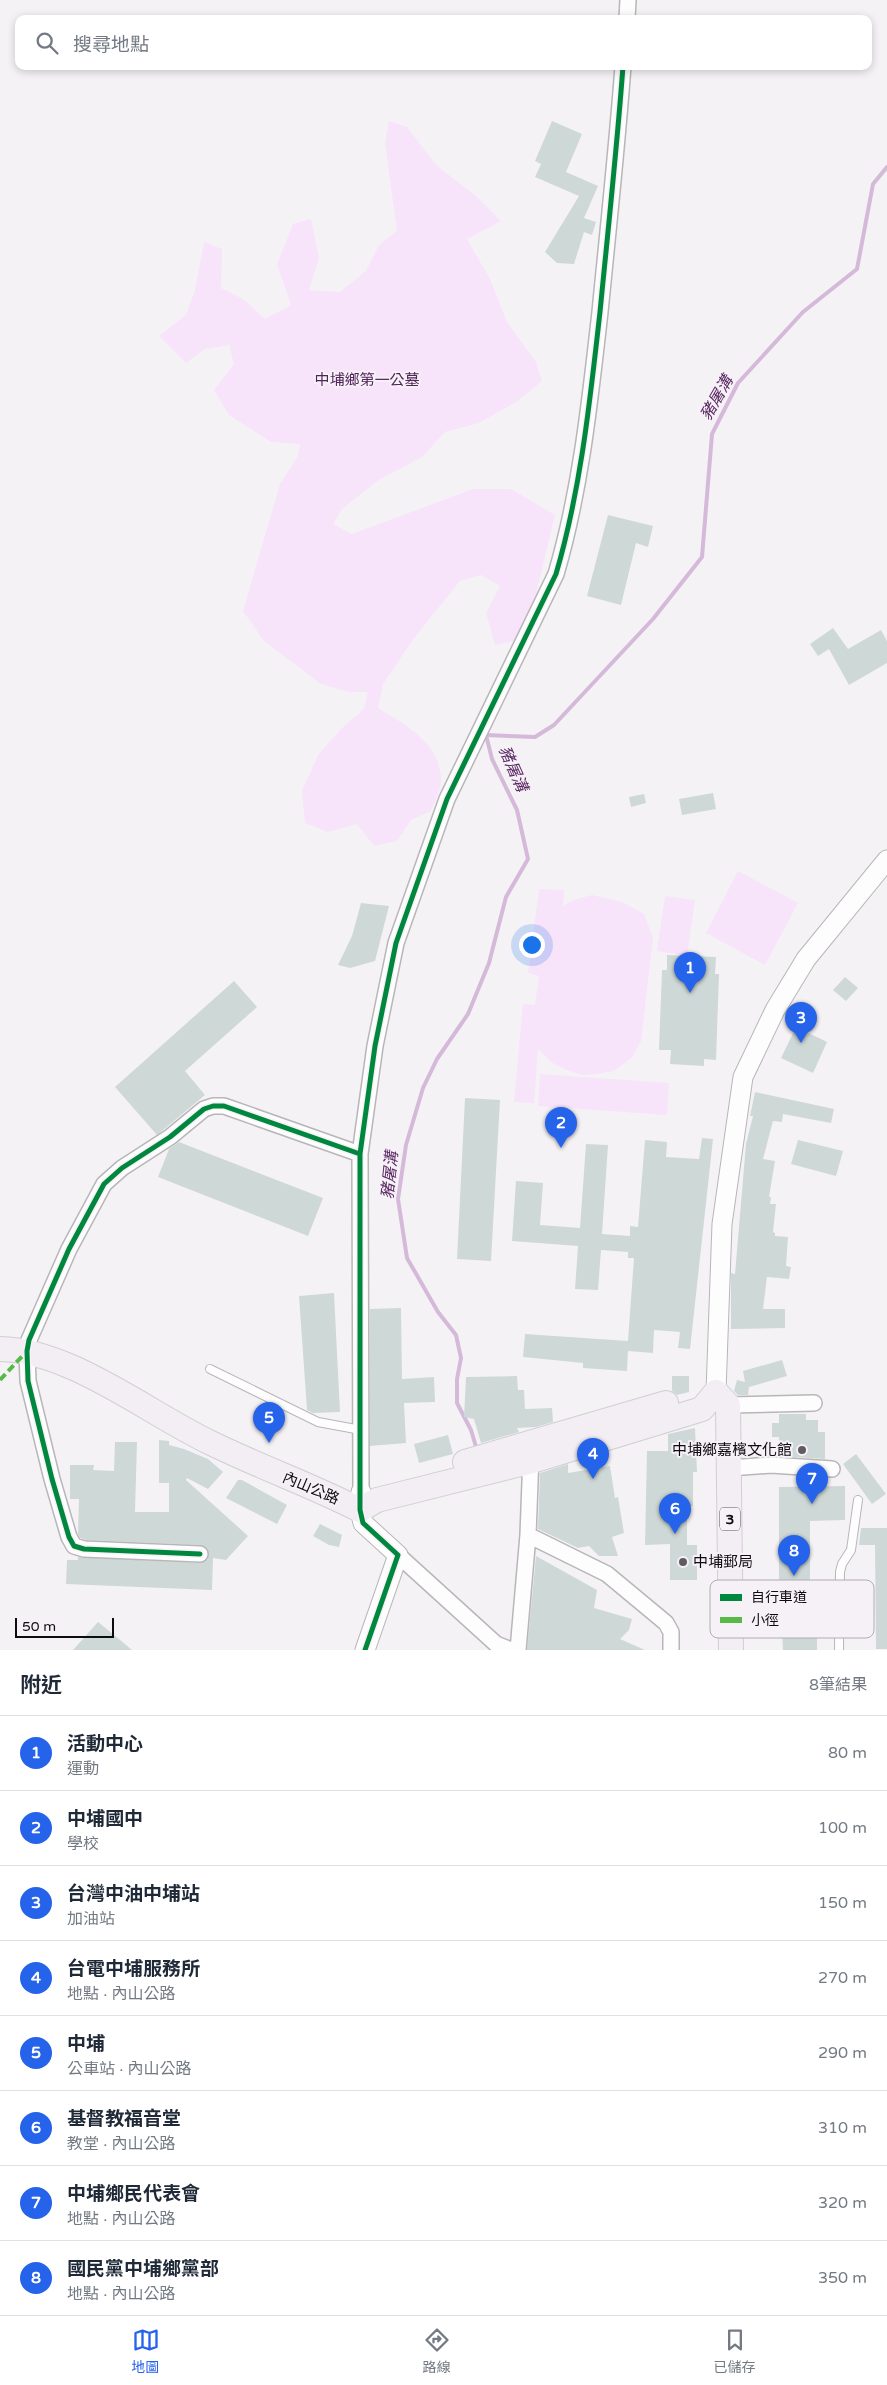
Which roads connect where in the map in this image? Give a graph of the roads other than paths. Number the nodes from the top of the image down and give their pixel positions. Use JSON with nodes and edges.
{"nodes":[{"id":1,"x":628,"y":0,"type":"edge"},
{"id":2,"x":627,"y":15,"type":"edge"},
{"id":3,"x":623,"y":70,"type":"edge"},
{"id":4,"x":887,"y":860,"type":"edge"},
{"id":5,"x":360,"y":1154,"type":"junction"},
{"id":6,"x":0,"y":1338,"type":"edge"},
{"id":7,"x":28,"y":1346,"type":"junction"},
{"id":8,"x":0,"y":1349,"type":"edge"},
{"id":9,"x":210,"y":1369,"type":"dead end"},
{"id":10,"x":722,"y":1398,"type":"junction"},
{"id":11,"x":814,"y":1404,"type":"dead end"},
{"id":12,"x":361,"y":1430,"type":"junction"},
{"id":13,"x":531,"y":1452,"type":"junction"},
{"id":14,"x":729,"y":1468,"type":"junction"},
{"id":15,"x":832,"y":1469,"type":"dead end"},
{"id":16,"x":858,"y":1500,"type":"dead end"},
{"id":17,"x":361,"y":1501,"type":"junction"},
{"id":18,"x":528,"y":1535,"type":"junction"},
{"id":19,"x":200,"y":1554,"type":"dead end"},
{"id":20,"x":398,"y":1555,"type":"junction"},
{"id":21,"x":717,"y":1580,"type":"edge"},
{"id":22,"x":730,"y":1580,"type":"edge"},
{"id":23,"x":840,"y":1580,"type":"edge"},
{"id":24,"x":365,"y":1650,"type":"edge"},
{"id":25,"x":511,"y":1650,"type":"edge"},
{"id":26,"x":518,"y":1650,"type":"edge"},
{"id":27,"x":671,"y":1650,"type":"edge"}],
"edges":[{"from":1,"to":2,"type":"street"},
{"from":3,"to":5,"type":"street"},
{"from":4,"to":10,"type":"street"},
{"from":5,"to":7,"type":"street"},
{"from":5,"to":12,"type":"street"},
{"from":6,"to":7,"type":"main road","name":"內山公路"},
{"from":7,"to":8,"type":"main road","name":"內山公路"},
{"from":7,"to":17,"type":"main road","name":"內山公路"},
{"from":7,"to":19,"type":"street"},
{"from":9,"to":12,"type":"lane"},
{"from":10,"to":11,"type":"street"},
{"from":10,"to":13,"type":"main road"},
{"from":10,"to":14,"type":"main road","number":"3"},
{"from":10,"to":21,"type":"main road","number":"3"},
{"from":12,"to":17,"type":"street"},
{"from":13,"to":17,"type":"main road"},
{"from":13,"to":18,"type":"street"},
{"from":14,"to":15,"type":"street"},
{"from":14,"to":22,"type":"main road","number":"3"},
{"from":16,"to":23,"type":"lane"},
{"from":17,"to":20,"type":"street"},
{"from":18,"to":26,"type":"street"},
{"from":18,"to":27,"type":"street"},
{"from":20,"to":24,"type":"street"},
{"from":20,"to":25,"type":"street"}]}
